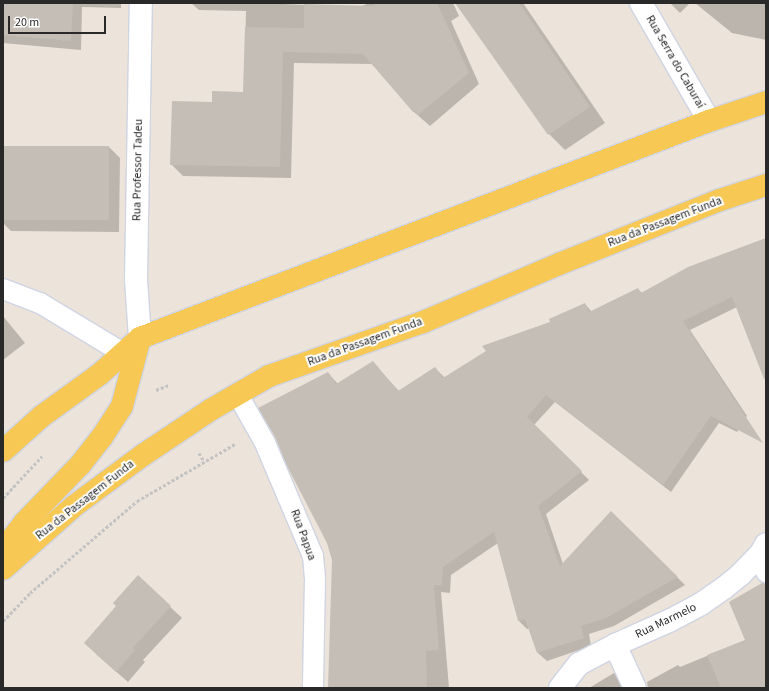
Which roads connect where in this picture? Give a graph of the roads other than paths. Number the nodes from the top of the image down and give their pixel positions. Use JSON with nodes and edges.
{"nodes":[{"id":1,"x":141,"y":3,"type":"edge"},
{"id":2,"x":641,"y":3,"type":"edge"},
{"id":3,"x":766,"y":102,"type":"edge"},
{"id":4,"x":709,"y":121,"type":"junction"},
{"id":5,"x":766,"y":185,"type":"edge"},
{"id":6,"x":3,"y":289,"type":"edge"},
{"id":7,"x":140,"y":338,"type":"junction"},
{"id":8,"x":123,"y":353,"type":"junction"},
{"id":9,"x":238,"y":395,"type":"junction"},
{"id":10,"x":3,"y":451,"type":"edge"},
{"id":11,"x":3,"y":550,"type":"edge"},
{"id":12,"x":764,"y":556,"type":"edge"},
{"id":13,"x":3,"y":570,"type":"edge"},
{"id":14,"x":615,"y":645,"type":"junction"},
{"id":15,"x":313,"y":688,"type":"edge"},
{"id":16,"x":560,"y":688,"type":"edge"},
{"id":17,"x":636,"y":688,"type":"edge"}],
"edges":[{"from":1,"to":7,"type":"street","name":"Rua Professor Tadeu"},
{"from":2,"to":4,"type":"street","name":"Rua Serra do Caburaí"},
{"from":3,"to":4,"type":"main road"},
{"from":4,"to":7,"type":"main road"},
{"from":5,"to":9,"type":"main road","name":"Rua da Passagem Funda"},
{"from":6,"to":8,"type":"lane"},
{"from":7,"to":8,"type":"main road"},
{"from":7,"to":11,"type":"main road"},
{"from":8,"to":10,"type":"main road"},
{"from":9,"to":13,"type":"main road","name":"Rua da Passagem Funda"},
{"from":9,"to":15,"type":"lane","name":"Rua Papua"},
{"from":12,"to":14,"type":"street","name":"Rua Marmelo"},
{"from":14,"to":16,"type":"street","name":"Rua Marmelo"},
{"from":14,"to":17,"type":"street"}]}
